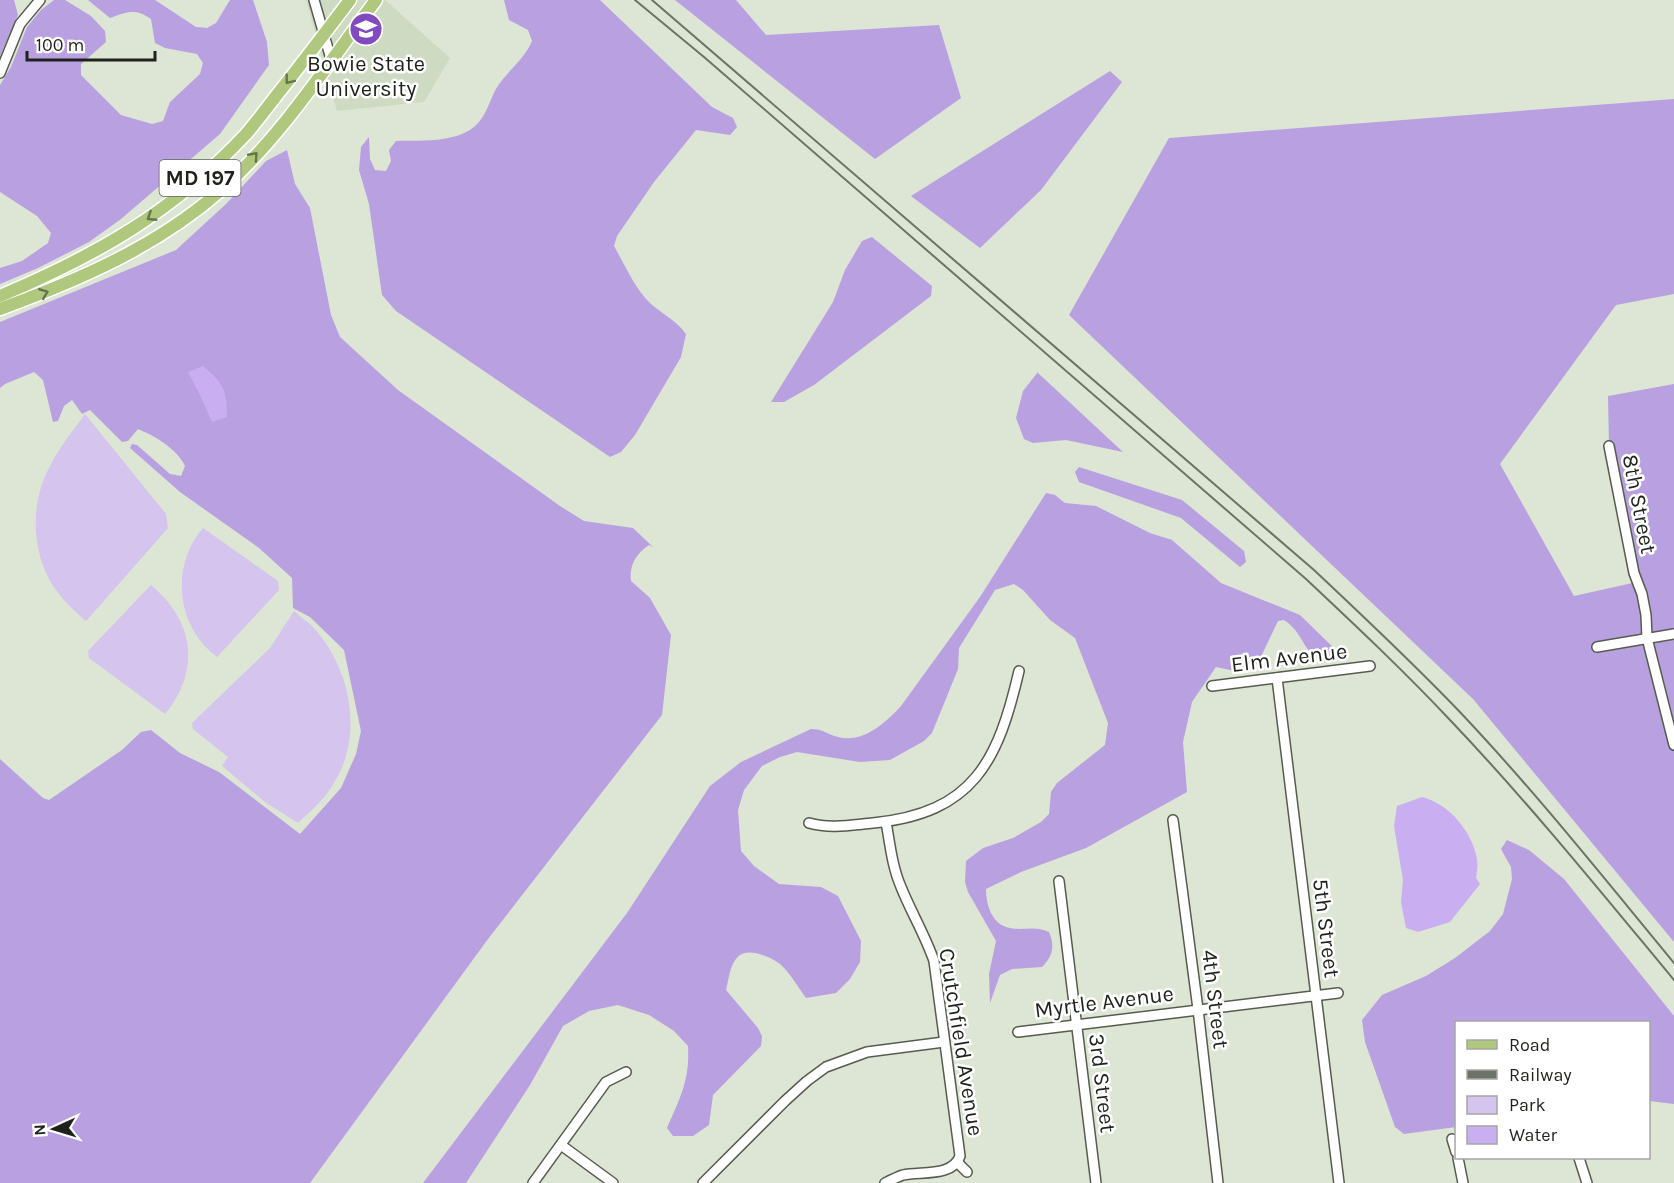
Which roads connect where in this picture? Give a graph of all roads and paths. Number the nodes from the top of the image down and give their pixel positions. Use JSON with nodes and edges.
{"nodes":[{"id":1,"x":40,"y":0,"type":"edge"},
{"id":2,"x":314,"y":0,"type":"edge"},
{"id":3,"x":350,"y":0,"type":"edge"},
{"id":4,"x":376,"y":0,"type":"edge"},
{"id":5,"x":324,"y":34,"type":"junction"},
{"id":6,"x":331,"y":59,"type":"junction"},
{"id":7,"x":0,"y":73,"type":"edge"},
{"id":8,"x":0,"y":296,"type":"edge"},
{"id":9,"x":0,"y":309,"type":"edge"},
{"id":10,"x":1609,"y":446,"type":"dead end"},
{"id":11,"x":1674,"y":634,"type":"edge"},
{"id":12,"x":1647,"y":638,"type":"junction"},
{"id":13,"x":1598,"y":647,"type":"dead end"},
{"id":14,"x":1370,"y":666,"type":"dead end"},
{"id":15,"x":1019,"y":671,"type":"dead end"},
{"id":16,"x":1277,"y":678,"type":"junction"},
{"id":17,"x":1212,"y":686,"type":"dead end"},
{"id":18,"x":1674,"y":745,"type":"edge"},
{"id":19,"x":1173,"y":820,"type":"dead end"},
{"id":20,"x":886,"y":822,"type":"junction"},
{"id":21,"x":809,"y":823,"type":"dead end"},
{"id":22,"x":1059,"y":881,"type":"dead end"},
{"id":23,"x":1338,"y":993,"type":"dead end"},
{"id":24,"x":1316,"y":994,"type":"junction"},
{"id":25,"x":1198,"y":1009,"type":"junction"},
{"id":26,"x":1076,"y":1024,"type":"junction"},
{"id":27,"x":1018,"y":1032,"type":"dead end"},
{"id":28,"x":944,"y":1042,"type":"junction"},
{"id":29,"x":626,"y":1072,"type":"dead end"},
{"id":30,"x":1452,"y":1139,"type":"dead end"},
{"id":31,"x":561,"y":1145,"type":"junction"},
{"id":32,"x":1455,"y":1149,"type":"edge"},
{"id":33,"x":1458,"y":1159,"type":"edge"},
{"id":34,"x":1579,"y":1159,"type":"edge"},
{"id":35,"x":958,"y":1163,"type":"junction"},
{"id":36,"x":967,"y":1172,"type":"dead end"},
{"id":37,"x":533,"y":1183,"type":"edge"},
{"id":38,"x":613,"y":1183,"type":"edge"},
{"id":39,"x":703,"y":1183,"type":"edge"},
{"id":40,"x":885,"y":1183,"type":"edge"},
{"id":41,"x":1096,"y":1183,"type":"edge"},
{"id":42,"x":1218,"y":1183,"type":"edge"},
{"id":43,"x":1339,"y":1183,"type":"edge"},
{"id":44,"x":1463,"y":1183,"type":"edge"},
{"id":45,"x":1587,"y":1183,"type":"edge"}],
"edges":[{"from":1,"to":7,"type":"street"},
{"from":2,"to":5,"type":"street"},
{"from":3,"to":5,"type":"main road","number":"MD 197"},
{"from":4,"to":6,"type":"main road","number":"MD 197"},
{"from":5,"to":6,"type":"street"},
{"from":5,"to":8,"type":"main road","number":"MD 197","one_way":true},
{"from":9,"to":6,"type":"main road","number":"MD 197","one_way":true},
{"from":10,"to":12,"type":"street","name":"8th Street"},
{"from":11,"to":12,"type":"street"},
{"from":12,"to":13,"type":"street"},
{"from":12,"to":18,"type":"street","name":"8th Street"},
{"from":14,"to":16,"type":"street","name":"Elm Avenue"},
{"from":15,"to":20,"type":"street"},
{"from":16,"to":17,"type":"street","name":"Elm Avenue"},
{"from":16,"to":24,"type":"street","name":"5th Street"},
{"from":19,"to":25,"type":"street","name":"4th Street"},
{"from":20,"to":21,"type":"street"},
{"from":20,"to":28,"type":"street","name":"Crutchfield Avenue"},
{"from":22,"to":26,"type":"street","name":"3rd Street"},
{"from":23,"to":24,"type":"street","name":"Myrtle Avenue"},
{"from":24,"to":25,"type":"street","name":"Myrtle Avenue"},
{"from":24,"to":43,"type":"street","name":"5th Street"},
{"from":25,"to":26,"type":"street","name":"Myrtle Avenue"},
{"from":25,"to":42,"type":"street","name":"4th Street"},
{"from":26,"to":27,"type":"street","name":"Myrtle Avenue"},
{"from":26,"to":41,"type":"street","name":"3rd Street"},
{"from":28,"to":35,"type":"street","name":"Crutchfield Avenue"},
{"from":28,"to":39,"type":"street"},
{"from":29,"to":31,"type":"street"},
{"from":30,"to":32,"type":"street"},
{"from":31,"to":37,"type":"street"},
{"from":31,"to":38,"type":"street"},
{"from":33,"to":44,"type":"street"},
{"from":34,"to":45,"type":"street"},
{"from":35,"to":36,"type":"street"},
{"from":35,"to":40,"type":"street","name":"Crutchfield Avenue"}]}
